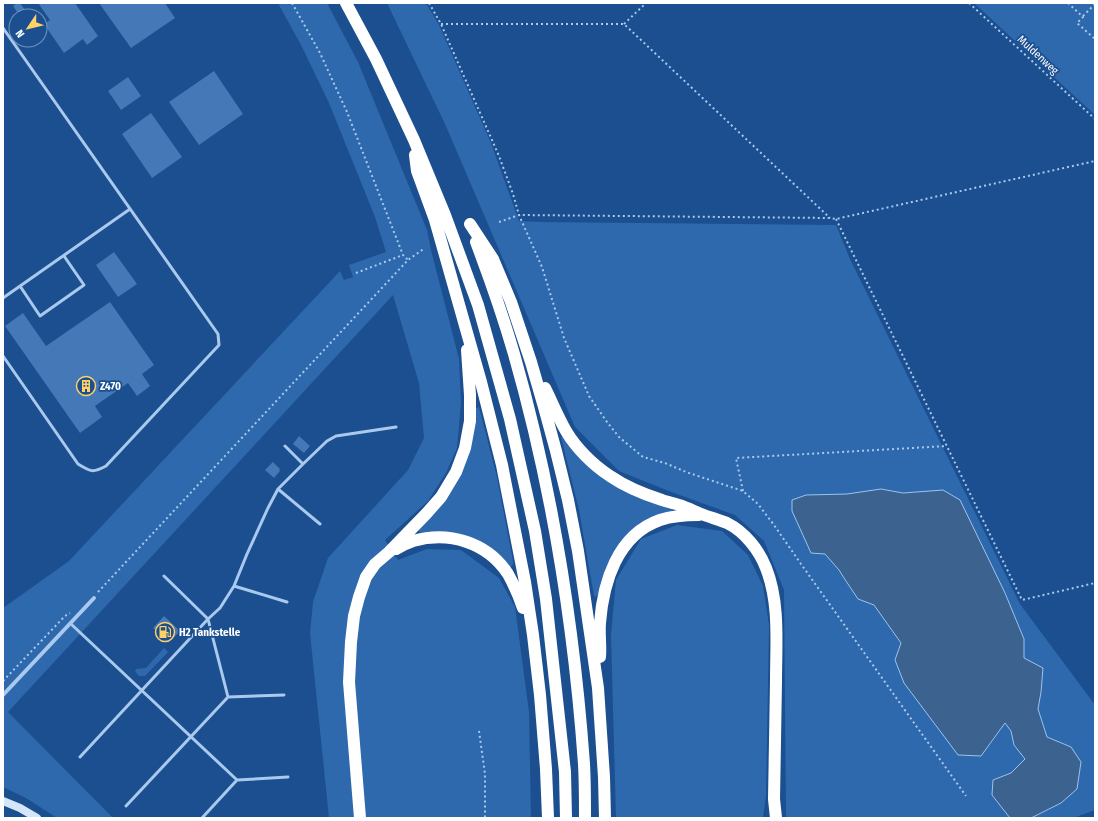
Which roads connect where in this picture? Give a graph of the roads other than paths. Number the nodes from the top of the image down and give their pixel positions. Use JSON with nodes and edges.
{"nodes":[{"id":1,"x":346,"y":3,"type":"edge"},
{"id":2,"x":3,"y":28,"type":"edge"},
{"id":3,"x":414,"y":140,"type":"junction"},
{"id":4,"x":130,"y":209,"type":"junction"},
{"id":5,"x":64,"y":256,"type":"junction"},
{"id":6,"x":20,"y":286,"type":"junction"},
{"id":7,"x":3,"y":298,"type":"edge"},
{"id":8,"x":465,"y":325,"type":"junction"},
{"id":9,"x":3,"y":356,"type":"edge"},
{"id":10,"x":531,"y":362,"type":"junction"},
{"id":11,"x":396,"y":427,"type":"dead end"},
{"id":12,"x":285,"y":446,"type":"dead end"},
{"id":13,"x":303,"y":464,"type":"junction"},
{"id":14,"x":278,"y":489,"type":"junction"},
{"id":15,"x":704,"y":514,"type":"junction"},
{"id":16,"x":320,"y":524,"type":"dead end"},
{"id":17,"x":389,"y":552,"type":"junction"},
{"id":18,"x":164,"y":576,"type":"dead end"},
{"id":19,"x":234,"y":586,"type":"junction"},
{"id":20,"x":94,"y":598,"type":"road end"},
{"id":21,"x":287,"y":602,"type":"dead end"},
{"id":22,"x":208,"y":619,"type":"junction"},
{"id":23,"x":71,"y":624,"type":"junction"},
{"id":24,"x":533,"y":635,"type":"junction"},
{"id":25,"x":598,"y":688,"type":"junction"},
{"id":26,"x":142,"y":691,"type":"junction"},
{"id":27,"x":3,"y":695,"type":"edge"},
{"id":28,"x":284,"y":695,"type":"dead end"},
{"id":29,"x":228,"y":697,"type":"junction"},
{"id":30,"x":191,"y":737,"type":"junction"},
{"id":31,"x":80,"y":757,"type":"dead end"},
{"id":32,"x":288,"y":777,"type":"dead end"},
{"id":33,"x":237,"y":780,"type":"junction"},
{"id":34,"x":774,"y":799,"type":"junction"},
{"id":35,"x":3,"y":801,"type":"edge"},
{"id":36,"x":126,"y":806,"type":"dead end"},
{"id":37,"x":359,"y":816,"type":"edge"},
{"id":38,"x":37,"y":818,"type":"edge"},
{"id":39,"x":202,"y":818,"type":"edge"},
{"id":40,"x":548,"y":818,"type":"edge"},
{"id":41,"x":566,"y":818,"type":"edge"},
{"id":42,"x":585,"y":818,"type":"edge"},
{"id":43,"x":605,"y":818,"type":"edge"},
{"id":44,"x":770,"y":818,"type":"edge"},
{"id":45,"x":776,"y":818,"type":"edge"}],
"edges":[{"from":1,"to":3,"type":"highway"},
{"from":2,"to":4,"type":"lane"},
{"from":3,"to":8,"type":"highway"},
{"from":3,"to":41,"type":"highway"},
{"from":4,"to":5,"type":"lane"},
{"from":4,"to":9,"type":"lane"},
{"from":5,"to":6,"type":"lane"},
{"from":5,"to":6,"type":"lane"},
{"from":6,"to":7,"type":"lane"},
{"from":8,"to":17,"type":"highway"},
{"from":8,"to":24,"type":"highway"},
{"from":10,"to":15,"type":"highway"},
{"from":10,"to":25,"type":"highway"},
{"from":10,"to":42,"type":"highway"},
{"from":11,"to":13,"type":"lane"},
{"from":12,"to":13,"type":"lane"},
{"from":13,"to":14,"type":"lane"},
{"from":14,"to":16,"type":"lane"},
{"from":14,"to":19,"type":"lane"},
{"from":15,"to":25,"type":"highway"},
{"from":15,"to":34,"type":"highway"},
{"from":17,"to":24,"type":"highway"},
{"from":17,"to":37,"type":"highway"},
{"from":18,"to":22,"type":"lane"},
{"from":19,"to":21,"type":"lane"},
{"from":19,"to":22,"type":"lane"},
{"from":20,"to":23,"type":"street"},
{"from":22,"to":26,"type":"lane"},
{"from":22,"to":29,"type":"lane"},
{"from":23,"to":26,"type":"lane"},
{"from":23,"to":27,"type":"street"},
{"from":24,"to":40,"type":"highway"},
{"from":25,"to":43,"type":"highway"},
{"from":26,"to":30,"type":"lane"},
{"from":26,"to":31,"type":"lane"},
{"from":28,"to":29,"type":"lane"},
{"from":29,"to":30,"type":"lane"},
{"from":30,"to":33,"type":"lane"},
{"from":30,"to":36,"type":"lane"},
{"from":32,"to":33,"type":"lane"},
{"from":33,"to":39,"type":"lane"},
{"from":34,"to":44,"type":"highway"},
{"from":34,"to":45,"type":"highway"},
{"from":35,"to":38,"type":"street"}]}
